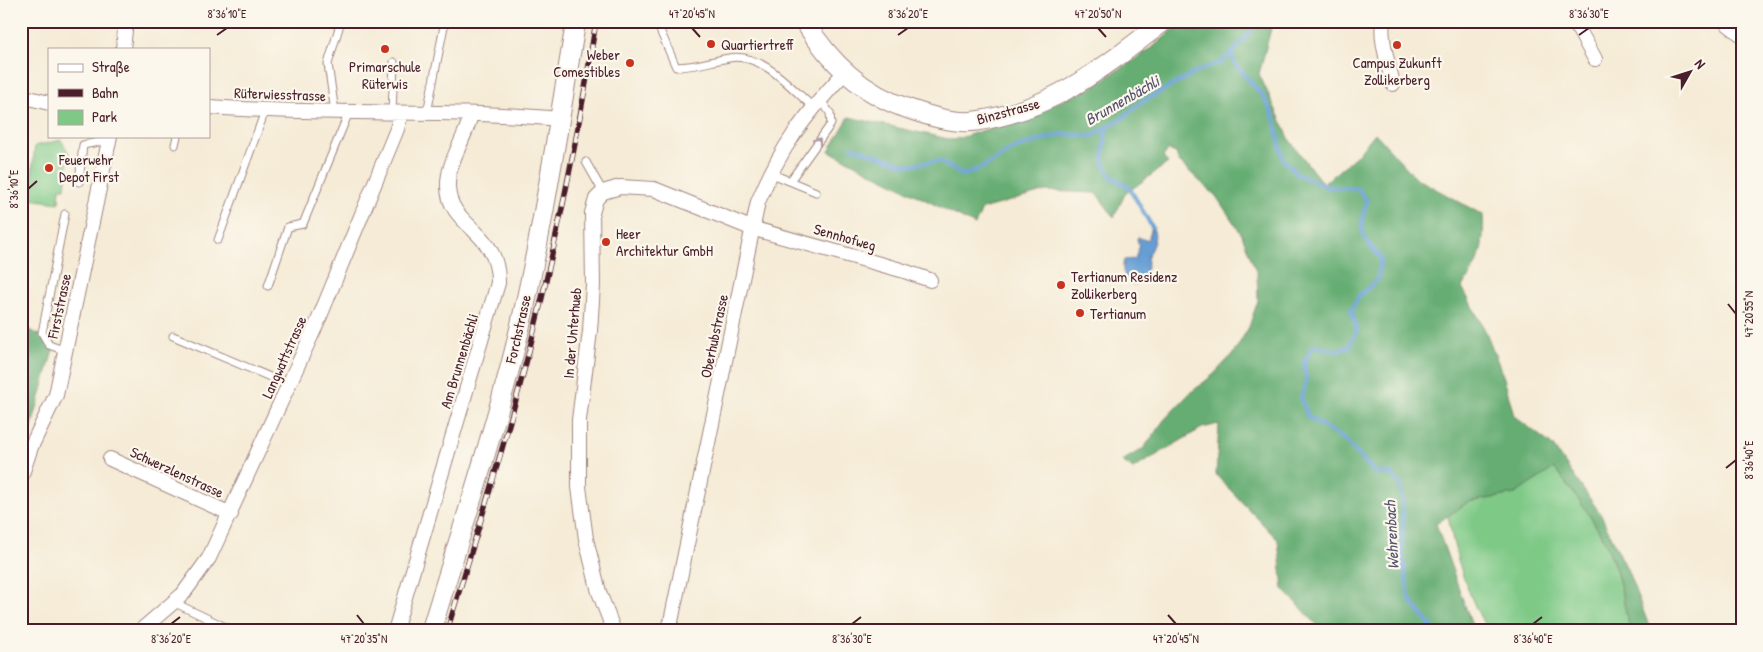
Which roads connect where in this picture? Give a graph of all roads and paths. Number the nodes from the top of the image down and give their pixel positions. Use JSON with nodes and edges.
{"nodes":[{"id":1,"x":126,"y":21,"type":"edge"},
{"id":2,"x":341,"y":21,"type":"edge"},
{"id":3,"x":445,"y":21,"type":"edge"},
{"id":4,"x":576,"y":21,"type":"edge"},
{"id":5,"x":656,"y":21,"type":"edge"},
{"id":6,"x":804,"y":21,"type":"edge"},
{"id":7,"x":1384,"y":21,"type":"edge"},
{"id":8,"x":1574,"y":21,"type":"edge"},
{"id":9,"x":1728,"y":21,"type":"edge"},
{"id":10,"x":1154,"y":24,"type":"edge"},
{"id":11,"x":1742,"y":32,"type":"edge"},
{"id":12,"x":123,"y":48,"type":"edge"},
{"id":13,"x":1595,"y":59,"type":"dead end"},
{"id":14,"x":394,"y":62,"type":"dead end"},
{"id":15,"x":844,"y":73,"type":"junction"},
{"id":16,"x":1393,"y":84,"type":"dead end"},
{"id":17,"x":21,"y":96,"type":"edge"},
{"id":18,"x":48,"y":102,"type":"edge"},
{"id":19,"x":817,"y":103,"type":"junction"},
{"id":20,"x":210,"y":107,"type":"edge"},
{"id":21,"x":264,"y":112,"type":"junction"},
{"id":22,"x":335,"y":112,"type":"junction"},
{"id":23,"x":349,"y":112,"type":"junction"},
{"id":24,"x":396,"y":113,"type":"junction"},
{"id":25,"x":427,"y":113,"type":"junction"},
{"id":26,"x":471,"y":114,"type":"junction"},
{"id":27,"x":559,"y":119,"type":"junction"},
{"id":28,"x":110,"y":138,"type":"edge"},
{"id":29,"x":177,"y":138,"type":"edge"},
{"id":30,"x":175,"y":145,"type":"dead end"},
{"id":31,"x":586,"y":162,"type":"dead end"},
{"id":32,"x":770,"y":173,"type":"junction"},
{"id":33,"x":790,"y":181,"type":"junction"},
{"id":34,"x":79,"y":182,"type":"dead end"},
{"id":35,"x":602,"y":192,"type":"junction"},
{"id":36,"x":816,"y":192,"type":"dead end"},
{"id":37,"x":65,"y":214,"type":"dead end"},
{"id":38,"x":751,"y":228,"type":"junction"},
{"id":39,"x":218,"y":240,"type":"dead end"},
{"id":40,"x":930,"y":280,"type":"dead end"},
{"id":41,"x":268,"y":286,"type":"dead end"},
{"id":42,"x":173,"y":336,"type":"dead end"},
{"id":43,"x":66,"y":351,"type":"junction"},
{"id":44,"x":289,"y":385,"type":"junction"},
{"id":45,"x":110,"y":459,"type":"dead end"},
{"id":46,"x":21,"y":477,"type":"edge"},
{"id":47,"x":231,"y":514,"type":"junction"},
{"id":48,"x":175,"y":603,"type":"junction"},
{"id":49,"x":140,"y":631,"type":"edge"},
{"id":50,"x":234,"y":631,"type":"edge"},
{"id":51,"x":395,"y":631,"type":"edge"},
{"id":52,"x":431,"y":631,"type":"edge"},
{"id":53,"x":614,"y":631,"type":"edge"},
{"id":54,"x":669,"y":631,"type":"edge"}],
"edges":[{"from":1,"to":12,"type":"street"},
{"from":2,"to":22,"type":"lane"},
{"from":3,"to":25,"type":"lane"},
{"from":4,"to":27,"type":"main road","name":"Forchstrasse"},
{"from":5,"to":19,"type":"lane"},
{"from":6,"to":15,"type":"main road","name":"Binzstrasse"},
{"from":7,"to":16,"type":"street"},
{"from":8,"to":13,"type":"street"},
{"from":9,"to":11,"type":"main road"},
{"from":10,"to":15,"type":"main road","name":"Binzstrasse"},
{"from":14,"to":24,"type":"lane"},
{"from":15,"to":19,"type":"street","name":"Oberhubstrasse"},
{"from":17,"to":18,"type":"street"},
{"from":19,"to":32,"type":"street","name":"Oberhubstrasse"},
{"from":33,"to":19,"type":"lane","one_way":true},
{"from":20,"to":21,"type":"street","name":"Rüterwiesstrasse"},
{"from":21,"to":22,"type":"street","name":"Rüterwiesstrasse"},
{"from":21,"to":39,"type":"lane"},
{"from":22,"to":23,"type":"street","name":"Rüterwiesstrasse"},
{"from":23,"to":24,"type":"street","name":"Rüterwiesstrasse"},
{"from":23,"to":41,"type":"lane"},
{"from":24,"to":25,"type":"street","name":"Rüterwiesstrasse"},
{"from":24,"to":44,"type":"street","name":"Langwattstrasse"},
{"from":25,"to":26,"type":"street","name":"Rüterwiesstrasse"},
{"from":26,"to":27,"type":"street","name":"Rüterwiesstrasse"},
{"from":26,"to":51,"type":"street","name":"Am Brunnenbächli"},
{"from":27,"to":52,"type":"main road","name":"Forchstrasse"},
{"from":28,"to":34,"type":"lane"},
{"from":28,"to":43,"type":"street","name":"Firststrasse"},
{"from":29,"to":30,"type":"lane"},
{"from":31,"to":35,"type":"lane"},
{"from":32,"to":33,"type":"lane"},
{"from":32,"to":38,"type":"street","name":"Oberhubstrasse"},
{"from":33,"to":36,"type":"lane"},
{"from":35,"to":38,"type":"street"},
{"from":35,"to":53,"type":"street","name":"In der Unterhueb"},
{"from":37,"to":43,"type":"lane"},
{"from":38,"to":40,"type":"street","name":"Sennhofweg"},
{"from":38,"to":54,"type":"street","name":"Oberhubstrasse"},
{"from":42,"to":44,"type":"lane"},
{"from":43,"to":46,"type":"street","name":"Firststrasse"},
{"from":44,"to":47,"type":"street","name":"Langwattstrasse"},
{"from":45,"to":47,"type":"street","name":"Schwerzlenstrasse"},
{"from":47,"to":48,"type":"street","name":"Langwattstrasse"},
{"from":48,"to":49,"type":"street","name":"Langwattstrasse"},
{"from":48,"to":50,"type":"lane"}]}
